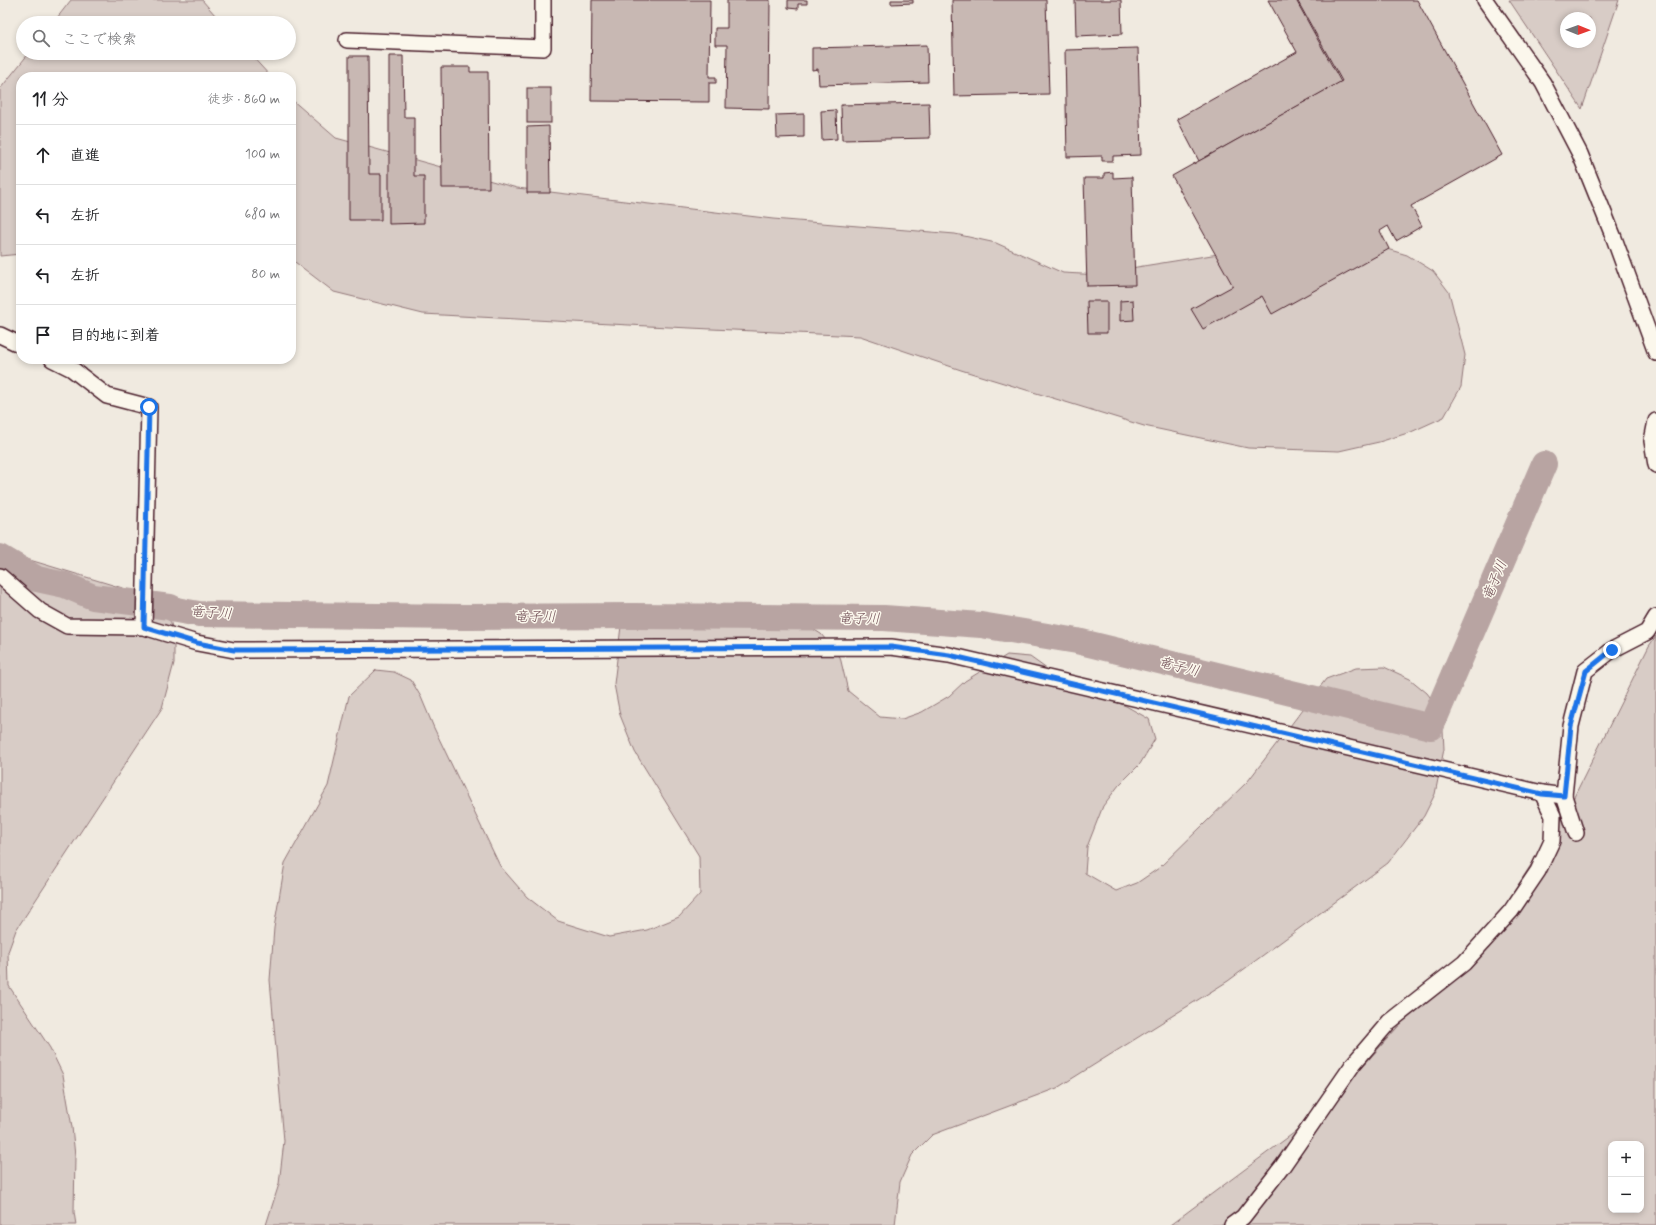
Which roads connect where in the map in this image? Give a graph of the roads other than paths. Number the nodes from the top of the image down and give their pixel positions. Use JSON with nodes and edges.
{"nodes":[{"id":1,"x":544,"y":0,"type":"edge"},
{"id":2,"x":1485,"y":0,"type":"edge"},
{"id":3,"x":347,"y":40,"type":"dead end"},
{"id":4,"x":0,"y":335,"type":"edge"},
{"id":5,"x":16,"y":343,"type":"edge"},
{"id":6,"x":1656,"y":353,"type":"edge"},
{"id":7,"x":62,"y":364,"type":"edge"},
{"id":8,"x":1656,"y":422,"type":"edge"},
{"id":9,"x":1656,"y":465,"type":"edge"},
{"id":10,"x":0,"y":576,"type":"edge"},
{"id":11,"x":1656,"y":617,"type":"edge"},
{"id":12,"x":144,"y":627,"type":"junction"},
{"id":13,"x":1542,"y":794,"type":"junction"},
{"id":14,"x":1564,"y":796,"type":"junction"},
{"id":15,"x":1576,"y":833,"type":"dead end"},
{"id":16,"x":1232,"y":1225,"type":"edge"}],
"edges":[{"from":1,"to":3,"type":"street"},
{"from":2,"to":6,"type":"street"},
{"from":4,"to":5,"type":"street"},
{"from":7,"to":12,"type":"street"},
{"from":8,"to":9,"type":"street"},
{"from":10,"to":12,"type":"street"},
{"from":11,"to":14,"type":"street"},
{"from":12,"to":13,"type":"street"},
{"from":13,"to":14,"type":"street"},
{"from":13,"to":16,"type":"street"},
{"from":14,"to":15,"type":"street"}]}
